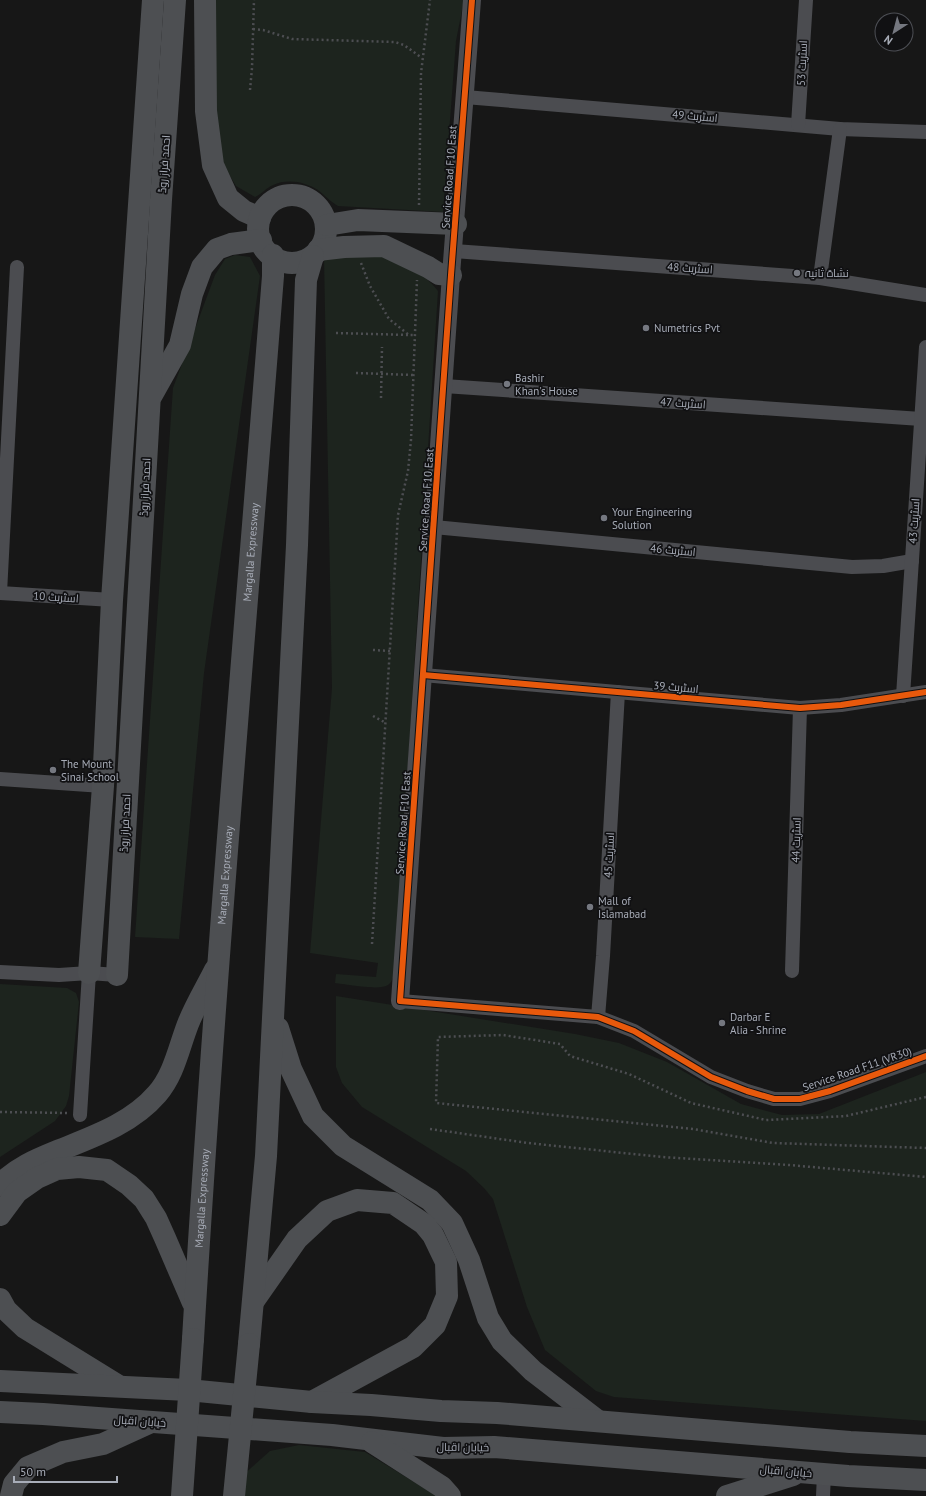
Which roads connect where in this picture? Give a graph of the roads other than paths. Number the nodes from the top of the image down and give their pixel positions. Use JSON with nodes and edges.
{"nodes":[{"id":1,"x":154,"y":0,"type":"edge"},
{"id":2,"x":175,"y":0,"type":"edge"},
{"id":3,"x":205,"y":0,"type":"edge"},
{"id":4,"x":472,"y":0,"type":"edge"},
{"id":5,"x":806,"y":0,"type":"edge"},
{"id":6,"x":465,"y":97,"type":"junction"},
{"id":7,"x":798,"y":125,"type":"junction"},
{"id":8,"x":840,"y":128,"type":"junction"},
{"id":9,"x":926,"y":132,"type":"edge"},
{"id":10,"x":140,"y":199,"type":"junction"},
{"id":11,"x":161,"y":200,"type":"junction"},
{"id":12,"x":260,"y":218,"type":"junction"},
{"id":13,"x":456,"y":224,"type":"junction"},
{"id":14,"x":326,"y":225,"type":"junction"},
{"id":15,"x":267,"y":248,"type":"junction"},
{"id":16,"x":454,"y":251,"type":"junction"},
{"id":17,"x":315,"y":253,"type":"junction"},
{"id":18,"x":17,"y":267,"type":"dead end"},
{"id":19,"x":451,"y":275,"type":"junction"},
{"id":20,"x":820,"y":278,"type":"junction"},
{"id":21,"x":926,"y":295,"type":"edge"},
{"id":22,"x":926,"y":347,"type":"edge"},
{"id":23,"x":444,"y":386,"type":"junction"},
{"id":24,"x":150,"y":399,"type":"junction"},
{"id":25,"x":921,"y":419,"type":"junction"},
{"id":26,"x":434,"y":527,"type":"junction"},
{"id":27,"x":912,"y":561,"type":"junction"},
{"id":28,"x":0,"y":593,"type":"edge"},
{"id":29,"x":112,"y":600,"type":"junction"},
{"id":30,"x":423,"y":675,"type":"junction"},
{"id":31,"x":618,"y":692,"type":"junction"},
{"id":32,"x":926,"y":692,"type":"edge"},
{"id":33,"x":903,"y":696,"type":"junction"},
{"id":34,"x":800,"y":708,"type":"junction"},
{"id":35,"x":0,"y":779,"type":"edge"},
{"id":36,"x":103,"y":786,"type":"junction"},
{"id":37,"x":220,"y":960,"type":"junction"},
{"id":38,"x":792,"y":971,"type":"dead end"},
{"id":39,"x":0,"y":972,"type":"edge"},
{"id":40,"x":88,"y":973,"type":"junction"},
{"id":41,"x":117,"y":975,"type":"joint"},
{"id":42,"x":400,"y":1001,"type":"joint"},
{"id":43,"x":273,"y":1013,"type":"junction"},
{"id":44,"x":598,"y":1017,"type":"junction"},
{"id":45,"x":926,"y":1056,"type":"edge"},
{"id":46,"x":80,"y":1115,"type":"road end"},
{"id":47,"x":0,"y":1185,"type":"edge"},
{"id":48,"x":0,"y":1215,"type":"edge"},
{"id":49,"x":0,"y":1299,"type":"edge"},
{"id":50,"x":252,"y":1303,"type":"junction"},
{"id":51,"x":195,"y":1308,"type":"junction"},
{"id":52,"x":0,"y":1381,"type":"edge"},
{"id":53,"x":120,"y":1387,"type":"junction"},
{"id":54,"x":312,"y":1402,"type":"junction"},
{"id":55,"x":0,"y":1412,"type":"edge"},
{"id":56,"x":598,"y":1421,"type":"junction"},
{"id":57,"x":152,"y":1422,"type":"junction"},
{"id":58,"x":370,"y":1440,"type":"junction"},
{"id":59,"x":926,"y":1446,"type":"edge"},
{"id":60,"x":814,"y":1473,"type":"junction"},
{"id":61,"x":926,"y":1480,"type":"edge"},
{"id":62,"x":11,"y":1496,"type":"edge"},
{"id":63,"x":182,"y":1496,"type":"edge"},
{"id":64,"x":234,"y":1496,"type":"edge"},
{"id":65,"x":450,"y":1496,"type":"edge"},
{"id":66,"x":727,"y":1496,"type":"edge"},
{"id":67,"x":822,"y":1496,"type":"edge"}],
"edges":[{"from":1,"to":10,"type":"main road","name":"احمد فراز روڈ"},
{"from":2,"to":11,"type":"main road","name":"احمد فراز روڈ"},
{"from":3,"to":12,"type":"main road"},
{"from":4,"to":6,"type":"street","name":"Service Road F10 East"},
{"from":5,"to":7,"type":"street","name":"اسٹریٹ 53"},
{"from":6,"to":7,"type":"street","name":"اسٹریٹ 49"},
{"from":6,"to":13,"type":"street","name":"Service Road F10 East"},
{"from":7,"to":8,"type":"street","name":"اسٹریٹ 49"},
{"from":8,"to":9,"type":"street","name":"اسٹریٹ 49"},
{"from":8,"to":20,"type":"street"},
{"from":10,"to":11,"type":"main road"},
{"from":10,"to":29,"type":"main road","name":"احمد فراز روڈ"},
{"from":11,"to":24,"type":"main road","name":"احمد فراز روڈ"},
{"from":12,"to":14,"type":"main road"},
{"from":12,"to":15,"type":"main road"},
{"from":13,"to":14,"type":"main road"},
{"from":13,"to":16,"type":"street","name":"Service Road F10 East"},
{"from":14,"to":17,"type":"main road"},
{"from":15,"to":17,"type":"main road"},
{"from":15,"to":24,"type":"main road"},
{"from":15,"to":37,"type":"main road","name":"Margalla Expressway"},
{"from":16,"to":19,"type":"street","name":"Service Road F10 East"},
{"from":16,"to":20,"type":"street","name":"اسٹریٹ 48"},
{"from":17,"to":19,"type":"main road"},
{"from":17,"to":43,"type":"main road"},
{"from":18,"to":28,"type":"street"},
{"from":19,"to":23,"type":"street","name":"Service Road F10 East"},
{"from":20,"to":21,"type":"street","name":"اسٹریٹ 48"},
{"from":22,"to":25,"type":"street","name":"اسٹریٹ 43"},
{"from":23,"to":25,"type":"street","name":"اسٹریٹ 47"},
{"from":23,"to":26,"type":"street","name":"Service Road F10 East"},
{"from":24,"to":41,"type":"main road","name":"احمد فراز روڈ"},
{"from":25,"to":27,"type":"street","name":"اسٹریٹ 43"},
{"from":26,"to":27,"type":"street","name":"اسٹریٹ 46"},
{"from":26,"to":30,"type":"street","name":"Service Road F10 East"},
{"from":27,"to":33,"type":"street","name":"اسٹریٹ 43"},
{"from":28,"to":29,"type":"street","name":"اسٹریٹ 10"},
{"from":29,"to":36,"type":"main road","name":"احمد فراز روڈ"},
{"from":30,"to":31,"type":"street","name":"اسٹریٹ 39"},
{"from":30,"to":42,"type":"street","name":"Service Road F10 East"},
{"from":31,"to":34,"type":"street","name":"اسٹریٹ 39"},
{"from":31,"to":44,"type":"street","name":"اسٹریٹ 45"},
{"from":32,"to":33,"type":"street","name":"اسٹریٹ 39"},
{"from":33,"to":34,"type":"street","name":"اسٹریٹ 39"},
{"from":34,"to":38,"type":"street","name":"اسٹریٹ 44"},
{"from":35,"to":36,"type":"street"},
{"from":36,"to":40,"type":"main road","name":"احمد فراز روڈ"},
{"from":37,"to":47,"type":"main road"},
{"from":37,"to":51,"type":"main road","name":"Margalla Expressway"},
{"from":39,"to":40,"type":"street"},
{"from":40,"to":41,"type":"street"},
{"from":40,"to":46,"type":"street"},
{"from":42,"to":44,"type":"street","name":"Service Road F11 (VR30)"},
{"from":43,"to":50,"type":"main road"},
{"from":43,"to":56,"type":"main road"},
{"from":44,"to":45,"type":"street","name":"Service Road F11 (VR30)"},
{"from":48,"to":51,"type":"main road"},
{"from":49,"to":53,"type":"main road"},
{"from":50,"to":54,"type":"main road"},
{"from":50,"to":64,"type":"main road","bridge":true},
{"from":51,"to":63,"type":"main road","name":"Margalla Expressway","bridge":true},
{"from":52,"to":53,"type":"main road"},
{"from":53,"to":54,"type":"main road"},
{"from":54,"to":56,"type":"main road"},
{"from":55,"to":57,"type":"main road","name":"خیابان اقبال"},
{"from":56,"to":59,"type":"main road"},
{"from":57,"to":58,"type":"main road","name":"خیابان اقبال"},
{"from":57,"to":62,"type":"main road"},
{"from":58,"to":60,"type":"main road","name":"خیابان اقبال"},
{"from":58,"to":65,"type":"main road"},
{"from":60,"to":61,"type":"main road","name":"خیابان اقبال"},
{"from":60,"to":66,"type":"main road"},
{"from":60,"to":67,"type":"street"}]}
